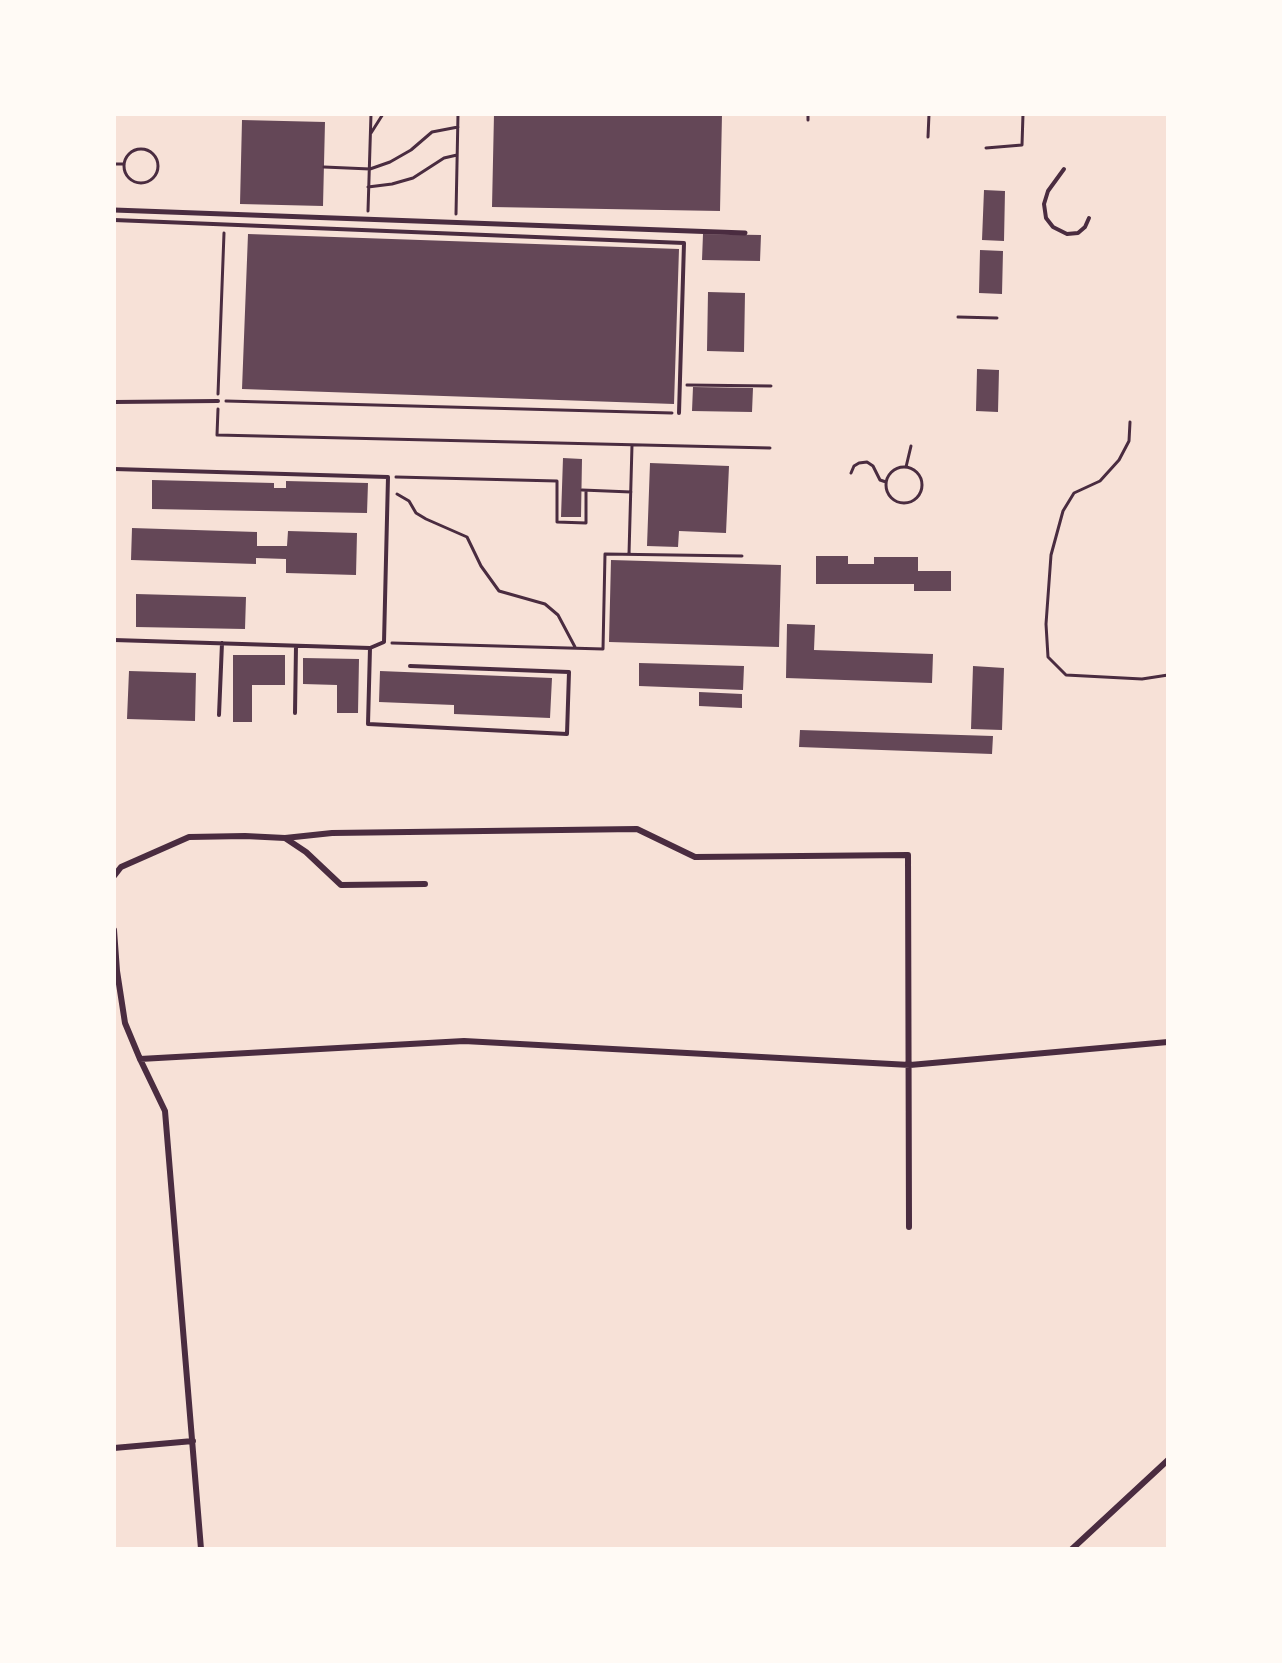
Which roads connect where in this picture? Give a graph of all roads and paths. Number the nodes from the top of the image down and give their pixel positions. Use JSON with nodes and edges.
{"nodes":[{"id":1,"x":371,"y":114,"type":"edge"},
{"id":2,"x":383,"y":114,"type":"edge"},
{"id":3,"x":458,"y":114,"type":"edge"},
{"id":4,"x":808,"y":114,"type":"edge"},
{"id":5,"x":929,"y":114,"type":"edge"},
{"id":6,"x":1023,"y":114,"type":"edge"},
{"id":7,"x":808,"y":120,"type":"dead end"},
{"id":8,"x":458,"y":127,"type":"junction"},
{"id":9,"x":370,"y":135,"type":"junction"},
{"id":10,"x":928,"y":137,"type":"dead end"},
{"id":11,"x":986,"y":148,"type":"dead end"},
{"id":12,"x":457,"y":154,"type":"junction"},
{"id":13,"x":114,"y":164,"type":"edge"},
{"id":14,"x":123,"y":164,"type":"junction"},
{"id":15,"x":324,"y":167,"type":"dead end"},
{"id":16,"x":370,"y":169,"type":"junction"},
{"id":17,"x":1064,"y":169,"type":"dead end"},
{"id":18,"x":368,"y":187,"type":"junction"},
{"id":19,"x":114,"y":210,"type":"edge"},
{"id":20,"x":1089,"y":218,"type":"dead end"},
{"id":21,"x":114,"y":220,"type":"edge"},
{"id":22,"x":367,"y":220,"type":"junction"},
{"id":23,"x":456,"y":223,"type":"junction"},
{"id":24,"x":224,"y":225,"type":"junction"},
{"id":25,"x":746,"y":233,"type":"dead end"},
{"id":26,"x":958,"y":317,"type":"dead end"},
{"id":27,"x":997,"y":318,"type":"dead end"},
{"id":28,"x":680,"y":385,"type":"junction"},
{"id":29,"x":771,"y":387,"type":"dead end"},
{"id":30,"x":218,"y":401,"type":"junction"},
{"id":31,"x":114,"y":402,"type":"edge"},
{"id":32,"x":679,"y":413,"type":"joint"},
{"id":33,"x":1130,"y":422,"type":"dead end"},
{"id":34,"x":632,"y":445,"type":"junction"},
{"id":35,"x":911,"y":446,"type":"dead end"},
{"id":36,"x":770,"y":448,"type":"dead end"},
{"id":37,"x":906,"y":467,"type":"junction"},
{"id":38,"x":114,"y":469,"type":"edge"},
{"id":39,"x":851,"y":473,"type":"dead end"},
{"id":40,"x":388,"y":477,"type":"junction"},
{"id":41,"x":886,"y":482,"type":"junction"},
{"id":42,"x":388,"y":489,"type":"junction"},
{"id":43,"x":582,"y":490,"type":"dead end"},
{"id":44,"x":586,"y":490,"type":"junction"},
{"id":45,"x":631,"y":492,"type":"junction"},
{"id":46,"x":629,"y":554,"type":"junction"},
{"id":47,"x":742,"y":556,"type":"dead end"},
{"id":48,"x":114,"y":640,"type":"edge"},
{"id":49,"x":384,"y":642,"type":"junction"},
{"id":50,"x":222,"y":643,"type":"junction"},
{"id":51,"x":296,"y":646,"type":"junction"},
{"id":52,"x":370,"y":648,"type":"junction"},
{"id":53,"x":575,"y":648,"type":"junction"},
{"id":54,"x":410,"y":666,"type":"dead end"},
{"id":55,"x":1168,"y":675,"type":"edge"},
{"id":56,"x":295,"y":713,"type":"dead end"},
{"id":57,"x":219,"y":715,"type":"dead end"},
{"id":58,"x":285,"y":838,"type":"junction"},
{"id":59,"x":114,"y":876,"type":"edge"},
{"id":60,"x":425,"y":884,"type":"dead end"},
{"id":61,"x":114,"y":930,"type":"edge"},
{"id":62,"x":1168,"y":1042,"type":"edge"},
{"id":63,"x":140,"y":1059,"type":"junction"},
{"id":64,"x":910,"y":1065,"type":"junction"},
{"id":65,"x":909,"y":1227,"type":"dead end"},
{"id":66,"x":193,"y":1441,"type":"junction"},
{"id":67,"x":114,"y":1448,"type":"edge"},
{"id":68,"x":1168,"y":1460,"type":"edge"},
{"id":69,"x":201,"y":1549,"type":"edge"},
{"id":70,"x":1072,"y":1549,"type":"edge"}],
"edges":[{"from":1,"to":9,"type":"path"},
{"from":2,"to":9,"type":"path"},
{"from":3,"to":8,"type":"path"},
{"from":4,"to":7,"type":"path"},
{"from":5,"to":10,"type":"path"},
{"from":6,"to":11,"type":"path"},
{"from":8,"to":12,"type":"path"},
{"from":8,"to":16,"type":"path"},
{"from":9,"to":16,"type":"path"},
{"from":12,"to":18,"type":"path"},
{"from":12,"to":23,"type":"path"},
{"from":13,"to":14,"type":"path"},
{"from":14,"to":14,"type":"path"},
{"from":15,"to":16,"type":"path"},
{"from":16,"to":18,"type":"path"},
{"from":17,"to":20,"type":"lane"},
{"from":18,"to":22,"type":"path"},
{"from":19,"to":22,"type":"street"},
{"from":21,"to":24,"type":"lane"},
{"from":22,"to":23,"type":"street"},
{"from":23,"to":25,"type":"street"},
{"from":24,"to":28,"type":"lane"},
{"from":24,"to":30,"type":"path"},
{"from":26,"to":27,"type":"path"},
{"from":28,"to":29,"type":"path"},
{"from":28,"to":32,"type":"lane"},
{"from":30,"to":31,"type":"lane"},
{"from":30,"to":32,"type":"path"},
{"from":30,"to":34,"type":"path"},
{"from":33,"to":55,"type":"path"},
{"from":34,"to":36,"type":"path"},
{"from":34,"to":45,"type":"path"},
{"from":35,"to":37,"type":"path"},
{"from":37,"to":41,"type":"path"},
{"from":37,"to":41,"type":"path"},
{"from":38,"to":40,"type":"lane"},
{"from":39,"to":41,"type":"path"},
{"from":40,"to":42,"type":"lane"},
{"from":40,"to":44,"type":"path"},
{"from":42,"to":49,"type":"lane"},
{"from":42,"to":53,"type":"path"},
{"from":43,"to":44,"type":"path"},
{"from":44,"to":45,"type":"path"},
{"from":45,"to":46,"type":"path"},
{"from":46,"to":47,"type":"path"},
{"from":46,"to":53,"type":"path"},
{"from":48,"to":50,"type":"lane"},
{"from":49,"to":52,"type":"lane"},
{"from":49,"to":53,"type":"path"},
{"from":50,"to":51,"type":"lane"},
{"from":50,"to":57,"type":"lane"},
{"from":51,"to":52,"type":"lane"},
{"from":51,"to":56,"type":"lane"},
{"from":52,"to":54,"type":"lane"},
{"from":58,"to":59,"type":"street"},
{"from":58,"to":60,"type":"street"},
{"from":58,"to":64,"type":"street"},
{"from":61,"to":63,"type":"street"},
{"from":62,"to":64,"type":"street"},
{"from":63,"to":64,"type":"street"},
{"from":63,"to":66,"type":"street"},
{"from":64,"to":65,"type":"street"},
{"from":66,"to":67,"type":"street"},
{"from":66,"to":69,"type":"street"},
{"from":68,"to":70,"type":"street"}]}
